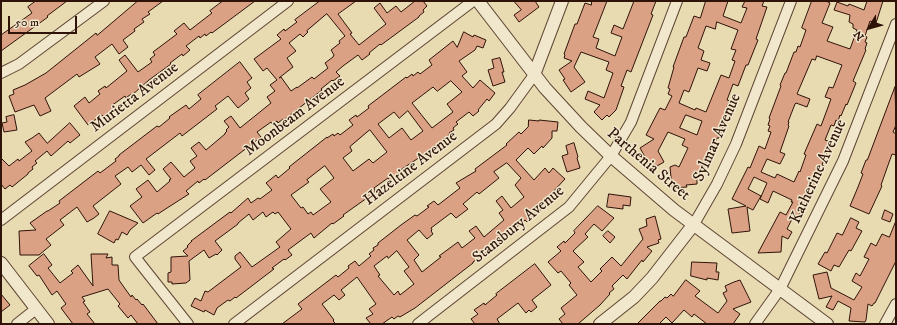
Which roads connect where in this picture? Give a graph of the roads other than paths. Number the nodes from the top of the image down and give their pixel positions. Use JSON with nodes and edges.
{"nodes":[{"id":1,"x":104,"y":1,"type":"edge"},
{"id":2,"x":288,"y":1,"type":"edge"},
{"id":3,"x":473,"y":1,"type":"edge"},
{"id":4,"x":478,"y":1,"type":"edge"},
{"id":5,"x":562,"y":1,"type":"edge"},
{"id":6,"x":678,"y":1,"type":"edge"},
{"id":7,"x":791,"y":1,"type":"edge"},
{"id":8,"x":896,"y":24,"type":"edge"},
{"id":9,"x":1,"y":73,"type":"edge"},
{"id":10,"x":534,"y":75,"type":"junction"},
{"id":11,"x":611,"y":156,"type":"junction"},
{"id":12,"x":1,"y":220,"type":"edge"},
{"id":13,"x":694,"y":224,"type":"junction"},
{"id":14,"x":1,"y":263,"type":"edge"},
{"id":15,"x":780,"y":289,"type":"junction"},
{"id":16,"x":896,"y":304,"type":"edge"},
{"id":17,"x":36,"y":309,"type":"junction"},
{"id":18,"x":17,"y":324,"type":"edge"},
{"id":19,"x":48,"y":324,"type":"edge"},
{"id":20,"x":188,"y":324,"type":"edge"},
{"id":21,"x":234,"y":324,"type":"edge"},
{"id":22,"x":418,"y":324,"type":"edge"},
{"id":23,"x":600,"y":324,"type":"edge"},
{"id":24,"x":755,"y":324,"type":"edge"},
{"id":25,"x":827,"y":324,"type":"edge"},
{"id":26,"x":885,"y":324,"type":"edge"}],
"edges":[{"from":1,"to":9,"type":"street"},
{"from":2,"to":12,"type":"street","name":"Murietta Avenue"},
{"from":3,"to":20,"type":"street","name":"Moonbeam Avenue"},
{"from":4,"to":10,"type":"street","name":"Parthenia Street"},
{"from":5,"to":10,"type":"street","name":"Hazeltine Avenue"},
{"from":6,"to":11,"type":"street","name":"Stansbury Avenue"},
{"from":7,"to":13,"type":"street","name":"Sylmar Avenue"},
{"from":8,"to":15,"type":"street","name":"Katherine Avenue"},
{"from":10,"to":11,"type":"street","name":"Parthenia Street"},
{"from":10,"to":21,"type":"street","name":"Hazeltine Avenue"},
{"from":11,"to":13,"type":"street","name":"Parthenia Street"},
{"from":11,"to":22,"type":"street","name":"Stansbury Avenue"},
{"from":13,"to":15,"type":"street","name":"Parthenia Street"},
{"from":13,"to":23,"type":"street","name":"Sylmar Avenue"},
{"from":14,"to":17,"type":"street"},
{"from":15,"to":24,"type":"street","name":"Katherine Avenue"},
{"from":15,"to":25,"type":"street","name":"Parthenia Street"},
{"from":16,"to":26,"type":"street"},
{"from":17,"to":18,"type":"street"},
{"from":17,"to":19,"type":"street"}]}
